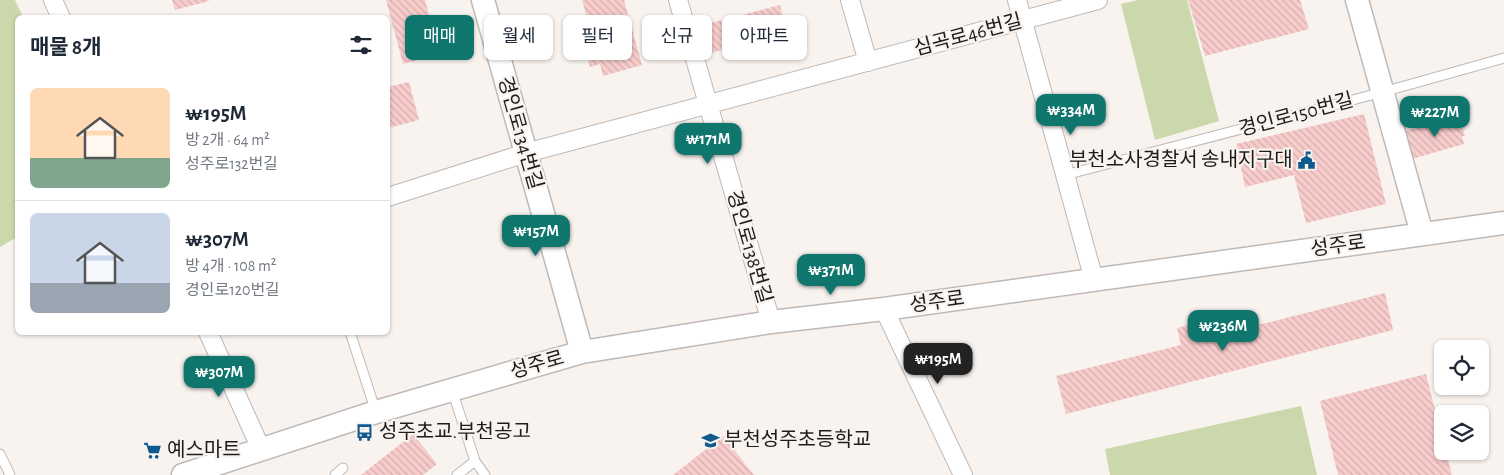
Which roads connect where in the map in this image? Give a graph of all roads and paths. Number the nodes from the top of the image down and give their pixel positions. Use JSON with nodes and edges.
{"nodes":[{"id":1,"x":53,"y":0,"type":"edge"},
{"id":2,"x":483,"y":0,"type":"edge"},
{"id":3,"x":678,"y":0,"type":"edge"},
{"id":4,"x":850,"y":0,"type":"edge"},
{"id":5,"x":1017,"y":0,"type":"edge"},
{"id":6,"x":1098,"y":0,"type":"edge"},
{"id":7,"x":1357,"y":0,"type":"edge"},
{"id":8,"x":60,"y":15,"type":"edge"},
{"id":9,"x":1023,"y":20,"type":"junction"},
{"id":10,"x":1504,"y":58,"type":"edge"},
{"id":11,"x":868,"y":62,"type":"junction"},
{"id":12,"x":1383,"y":92,"type":"junction"},
{"id":13,"x":707,"y":104,"type":"junction"},
{"id":14,"x":526,"y":153,"type":"junction"},
{"id":15,"x":1065,"y":175,"type":"junction"},
{"id":16,"x":390,"y":196,"type":"edge"},
{"id":17,"x":1504,"y":223,"type":"edge"},
{"id":18,"x":1422,"y":234,"type":"junction"},
{"id":19,"x":1094,"y":280,"type":"junction"},
{"id":20,"x":884,"y":309,"type":"junction"},
{"id":21,"x":771,"y":322,"type":"junction"},
{"id":22,"x":209,"y":335,"type":"edge"},
{"id":23,"x":351,"y":335,"type":"edge"},
{"id":24,"x":582,"y":352,"type":"junction"},
{"id":25,"x":451,"y":390,"type":"junction"},
{"id":26,"x":376,"y":412,"type":"junction"},
{"id":27,"x":261,"y":449,"type":"junction"},
{"id":28,"x":0,"y":454,"type":"edge"},
{"id":29,"x":475,"y":461,"type":"junction"},
{"id":30,"x":343,"y":468,"type":"dead end"},
{"id":31,"x":10,"y":475,"type":"edge"},
{"id":32,"x":183,"y":475,"type":"edge"},
{"id":33,"x":335,"y":475,"type":"edge"},
{"id":34,"x":457,"y":475,"type":"edge"},
{"id":35,"x":484,"y":475,"type":"edge"},
{"id":36,"x":963,"y":475,"type":"edge"}],
"edges":[{"from":1,"to":8,"type":"street"},
{"from":2,"to":14,"type":"street","name":"경인로134번길"},
{"from":3,"to":13,"type":"street","name":"경인로138번길"},
{"from":4,"to":11,"type":"street"},
{"from":5,"to":9,"type":"street"},
{"from":6,"to":9,"type":"street","name":"심곡로46번길"},
{"from":7,"to":12,"type":"street"},
{"from":9,"to":11,"type":"street","name":"심곡로46번길"},
{"from":9,"to":15,"type":"street"},
{"from":10,"to":12,"type":"lane","name":"경인로150번길"},
{"from":11,"to":13,"type":"street","name":"심곡로46번길"},
{"from":12,"to":15,"type":"lane","name":"경인로150번길"},
{"from":12,"to":18,"type":"street"},
{"from":13,"to":14,"type":"street","name":"심곡로46번길"},
{"from":13,"to":21,"type":"street","name":"경인로138번길"},
{"from":14,"to":16,"type":"street","name":"심곡로46번길"},
{"from":14,"to":24,"type":"street","name":"경인로134번길"},
{"from":15,"to":19,"type":"street"},
{"from":17,"to":18,"type":"street","name":"성주로"},
{"from":18,"to":19,"type":"street","name":"성주로"},
{"from":19,"to":20,"type":"street","name":"성주로"},
{"from":20,"to":21,"type":"street","name":"성주로"},
{"from":20,"to":36,"type":"street"},
{"from":21,"to":24,"type":"street","name":"성주로"},
{"from":22,"to":27,"type":"street"},
{"from":23,"to":26,"type":"lane"},
{"from":24,"to":25,"type":"street","name":"성주로"},
{"from":25,"to":26,"type":"street","name":"성주로"},
{"from":25,"to":29,"type":"lane"},
{"from":26,"to":27,"type":"street","name":"성주로"},
{"from":27,"to":32,"type":"street","name":"성주로"},
{"from":28,"to":31,"type":"lane"},
{"from":29,"to":34,"type":"lane"},
{"from":29,"to":35,"type":"lane"},
{"from":30,"to":33,"type":"lane"}]}
